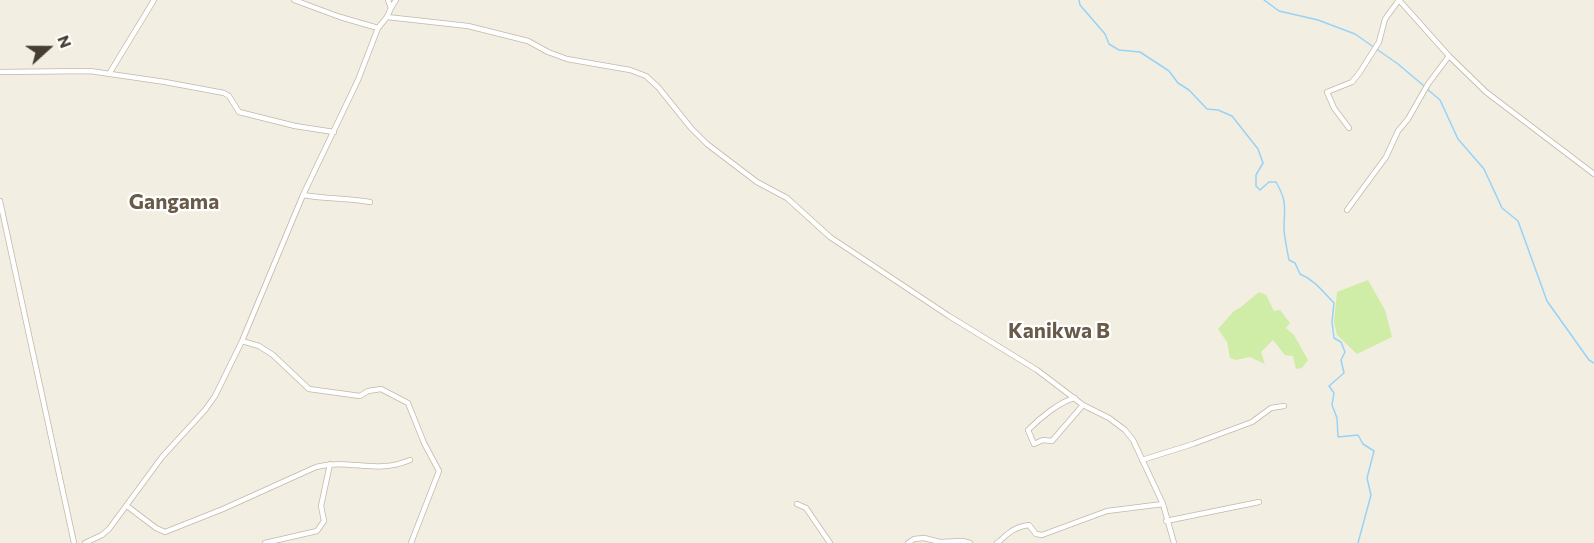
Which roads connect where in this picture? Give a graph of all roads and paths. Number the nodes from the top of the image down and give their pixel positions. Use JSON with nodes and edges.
{"nodes":[{"id":1,"x":154,"y":0,"type":"edge"},
{"id":2,"x":294,"y":0,"type":"edge"},
{"id":3,"x":388,"y":0,"type":"edge"},
{"id":4,"x":396,"y":0,"type":"edge"},
{"id":5,"x":1399,"y":0,"type":"edge"},
{"id":6,"x":391,"y":8,"type":"junction"},
{"id":7,"x":387,"y":17,"type":"junction"},
{"id":8,"x":378,"y":28,"type":"junction"},
{"id":9,"x":1449,"y":56,"type":"junction"},
{"id":10,"x":0,"y":72,"type":"edge"},
{"id":11,"x":109,"y":74,"type":"junction"},
{"id":12,"x":1349,"y":128,"type":"dead end"},
{"id":13,"x":334,"y":132,"type":"junction"},
{"id":14,"x":1594,"y":174,"type":"edge"},
{"id":15,"x":303,"y":195,"type":"junction"},
{"id":16,"x":0,"y":201,"type":"edge"},
{"id":17,"x":370,"y":202,"type":"dead end"},
{"id":18,"x":1347,"y":210,"type":"dead end"},
{"id":19,"x":242,"y":341,"type":"junction"},
{"id":20,"x":1075,"y":398,"type":"junction"},
{"id":21,"x":1083,"y":405,"type":"junction"},
{"id":22,"x":1284,"y":406,"type":"dead end"},
{"id":23,"x":410,"y":460,"type":"dead end"},
{"id":24,"x":1142,"y":460,"type":"junction"},
{"id":25,"x":330,"y":464,"type":"junction"},
{"id":26,"x":1259,"y":502,"type":"dead end"},
{"id":27,"x":797,"y":504,"type":"dead end"},
{"id":28,"x":1163,"y":504,"type":"junction"},
{"id":29,"x":127,"y":506,"type":"junction"},
{"id":30,"x":1166,"y":521,"type":"junction"},
{"id":31,"x":74,"y":543,"type":"edge"},
{"id":32,"x":85,"y":543,"type":"edge"},
{"id":33,"x":266,"y":543,"type":"edge"},
{"id":34,"x":411,"y":543,"type":"edge"},
{"id":35,"x":830,"y":543,"type":"edge"},
{"id":36,"x":909,"y":543,"type":"edge"},
{"id":37,"x":970,"y":543,"type":"edge"},
{"id":38,"x":997,"y":543,"type":"edge"},
{"id":39,"x":1174,"y":543,"type":"edge"}],
"edges":[{"from":1,"to":11,"type":"street"},
{"from":2,"to":8,"type":"street"},
{"from":3,"to":6,"type":"street"},
{"from":4,"to":6,"type":"street"},
{"from":5,"to":9,"type":"street"},
{"from":5,"to":12,"type":"street"},
{"from":6,"to":7,"type":"street"},
{"from":7,"to":8,"type":"street"},
{"from":7,"to":20,"type":"street"},
{"from":8,"to":13,"type":"street"},
{"from":9,"to":14,"type":"street"},
{"from":9,"to":18,"type":"street"},
{"from":10,"to":11,"type":"street"},
{"from":11,"to":13,"type":"street"},
{"from":13,"to":15,"type":"street"},
{"from":15,"to":17,"type":"street"},
{"from":15,"to":19,"type":"street"},
{"from":16,"to":31,"type":"street"},
{"from":19,"to":29,"type":"street"},
{"from":19,"to":34,"type":"street"},
{"from":20,"to":21,"type":"street"},
{"from":20,"to":21,"type":"street"},
{"from":21,"to":24,"type":"street"},
{"from":22,"to":24,"type":"street"},
{"from":23,"to":25,"type":"street"},
{"from":24,"to":28,"type":"street"},
{"from":25,"to":29,"type":"street"},
{"from":25,"to":33,"type":"street"},
{"from":26,"to":30,"type":"street"},
{"from":27,"to":35,"type":"street"},
{"from":28,"to":30,"type":"street"},
{"from":28,"to":38,"type":"street"},
{"from":29,"to":32,"type":"street"},
{"from":30,"to":39,"type":"street"},
{"from":36,"to":37,"type":"street"}]}
